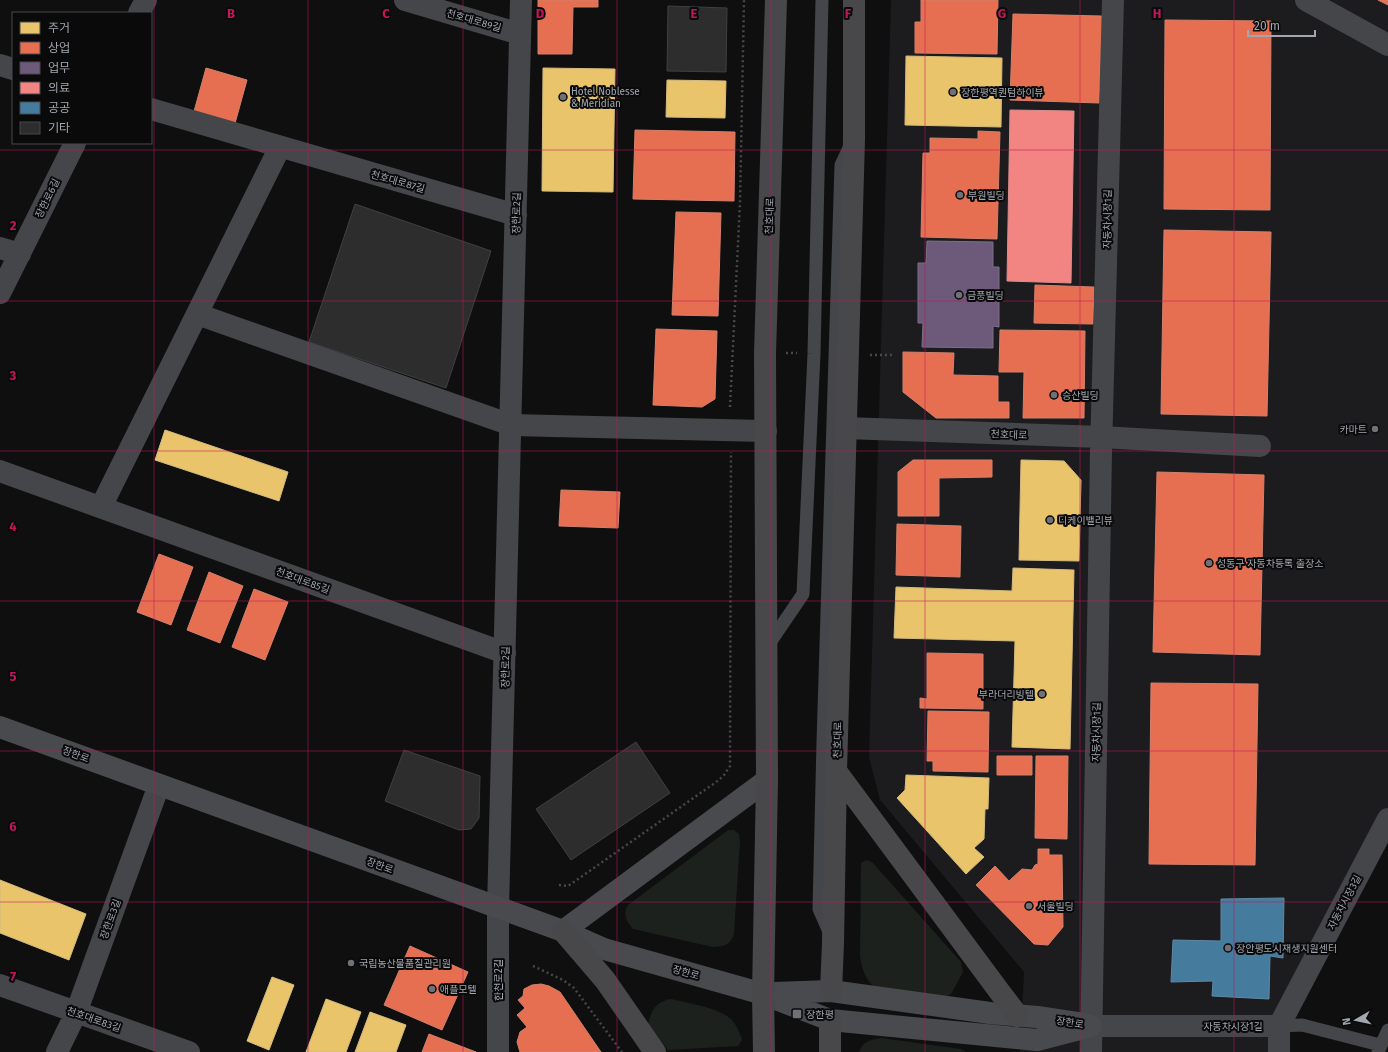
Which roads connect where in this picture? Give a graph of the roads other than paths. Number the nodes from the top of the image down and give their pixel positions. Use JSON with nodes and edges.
{"nodes":[{"id":1,"x":146,"y":0,"type":"edge"},
{"id":2,"x":405,"y":0,"type":"edge"},
{"id":3,"x":521,"y":0,"type":"edge"},
{"id":4,"x":776,"y":0,"type":"edge"},
{"id":5,"x":822,"y":0,"type":"edge"},
{"id":6,"x":854,"y":0,"type":"edge"},
{"id":7,"x":1113,"y":0,"type":"edge"},
{"id":8,"x":1306,"y":0,"type":"edge"},
{"id":9,"x":140,"y":12,"type":"edge"},
{"id":10,"x":520,"y":34,"type":"junction"},
{"id":11,"x":1388,"y":45,"type":"edge"},
{"id":12,"x":0,"y":65,"type":"edge"},
{"id":13,"x":12,"y":69,"type":"edge"},
{"id":14,"x":152,"y":109,"type":"edge"},
{"id":15,"x":854,"y":139,"type":"junction"},
{"id":16,"x":74,"y":144,"type":"edge"},
{"id":17,"x":280,"y":147,"type":"junction"},
{"id":18,"x":516,"y":215,"type":"junction"},
{"id":19,"x":10,"y":251,"type":"edge"},
{"id":20,"x":0,"y":293,"type":"edge"},
{"id":21,"x":197,"y":314,"type":"junction"},
{"id":22,"x":510,"y":425,"type":"junction"},
{"id":23,"x":845,"y":428,"type":"junction"},
{"id":24,"x":766,"y":432,"type":"junction"},
{"id":25,"x":1101,"y":437,"type":"junction"},
{"id":26,"x":1260,"y":446,"type":"dead end"},
{"id":27,"x":0,"y":471,"type":"edge"},
{"id":28,"x":101,"y":507,"type":"junction"},
{"id":29,"x":767,"y":647,"type":"junction"},
{"id":30,"x":505,"y":653,"type":"junction"},
{"id":31,"x":0,"y":727,"type":"edge"},
{"id":32,"x":836,"y":771,"type":"junction"},
{"id":33,"x":767,"y":780,"type":"junction"},
{"id":34,"x":159,"y":784,"type":"junction"},
{"id":35,"x":1388,"y":818,"type":"edge"},
{"id":36,"x":498,"y":909,"type":"junction"},
{"id":37,"x":563,"y":931,"type":"junction"},
{"id":38,"x":833,"y":943,"type":"junction"},
{"id":39,"x":0,"y":985,"type":"edge"},
{"id":40,"x":831,"y":991,"type":"junction"},
{"id":41,"x":763,"y":994,"type":"junction"},
{"id":42,"x":76,"y":1013,"type":"junction"},
{"id":43,"x":990,"y":1013,"type":"junction"},
{"id":44,"x":1018,"y":1016,"type":"junction"},
{"id":45,"x":830,"y":1020,"type":"junction"},
{"id":46,"x":1091,"y":1026,"type":"junction"},
{"id":47,"x":1279,"y":1026,"type":"junction"},
{"id":48,"x":1388,"y":1030,"type":"edge"},
{"id":49,"x":991,"y":1047,"type":"edge"},
{"id":50,"x":1379,"y":1049,"type":"edge"},
{"id":51,"x":57,"y":1052,"type":"edge"},
{"id":52,"x":189,"y":1052,"type":"edge"},
{"id":53,"x":498,"y":1052,"type":"edge"},
{"id":54,"x":655,"y":1052,"type":"edge"},
{"id":55,"x":764,"y":1052,"type":"edge"},
{"id":56,"x":830,"y":1052,"type":"edge"},
{"id":57,"x":1091,"y":1052,"type":"edge"},
{"id":58,"x":1279,"y":1052,"type":"edge"}],
"edges":[{"from":1,"to":9,"type":"street"},
{"from":2,"to":10,"type":"street","name":"천호대로89길"},
{"from":3,"to":10,"type":"street","name":"장한로2길"},
{"from":4,"to":24,"type":"main road","name":"천호대로"},
{"from":5,"to":29,"type":"lane"},
{"from":6,"to":15,"type":"main road","name":"천호대로"},
{"from":7,"to":25,"type":"street","name":"자동차시장1길"},
{"from":8,"to":11,"type":"street"},
{"from":10,"to":18,"type":"street","name":"장한로2길"},
{"from":12,"to":13,"type":"street"},
{"from":14,"to":17,"type":"street","name":"천호대로87길"},
{"from":15,"to":23,"type":"main road","name":"천호대로"},
{"from":15,"to":38,"type":"lane"},
{"from":16,"to":19,"type":"street","name":"장한로6길"},
{"from":17,"to":18,"type":"street","name":"천호대로87길"},
{"from":17,"to":21,"type":"street"},
{"from":18,"to":22,"type":"street","name":"장한로2길"},
{"from":19,"to":20,"type":"street","name":"장한로6길"},
{"from":21,"to":22,"type":"street"},
{"from":21,"to":28,"type":"street"},
{"from":22,"to":24,"type":"street"},
{"from":22,"to":30,"type":"street","name":"장한로2길"},
{"from":23,"to":25,"type":"street","name":"천호대로"},
{"from":23,"to":32,"type":"main road","name":"천호대로"},
{"from":24,"to":29,"type":"main road","name":"천호대로"},
{"from":25,"to":26,"type":"street"},
{"from":25,"to":46,"type":"street","name":"자동차시장1길"},
{"from":27,"to":28,"type":"street","name":"천호대로85길"},
{"from":28,"to":30,"type":"street","name":"천호대로85길"},
{"from":29,"to":33,"type":"main road","name":"천호대로"},
{"from":30,"to":36,"type":"street","name":"장한로2길"},
{"from":31,"to":34,"type":"street","name":"장한로"},
{"from":32,"to":38,"type":"main road","name":"천호대로"},
{"from":32,"to":44,"type":"main road"},
{"from":33,"to":37,"type":"street"},
{"from":33,"to":41,"type":"main road","name":"천호대로"},
{"from":34,"to":36,"type":"street","name":"장한로"},
{"from":34,"to":42,"type":"street","name":"장한로3길"},
{"from":35,"to":47,"type":"street","name":"자동차시장3길"},
{"from":36,"to":37,"type":"street","name":"장한로"},
{"from":36,"to":53,"type":"street","name":"한천로2길"},
{"from":37,"to":41,"type":"street","name":"장한로"},
{"from":37,"to":54,"type":"main road"},
{"from":38,"to":40,"type":"main road","name":"천호대로"},
{"from":39,"to":42,"type":"street","name":"천호대로83길"},
{"from":40,"to":41,"type":"street","name":"장한로"},
{"from":40,"to":43,"type":"street","name":"장한로"},
{"from":40,"to":45,"type":"street","name":"천호대로"},
{"from":41,"to":45,"type":"street","name":"장한로"},
{"from":41,"to":55,"type":"main road","name":"천호대로"},
{"from":42,"to":51,"type":"street","name":"장한로3길"},
{"from":42,"to":52,"type":"street","name":"천호대로83길"},
{"from":43,"to":44,"type":"street","name":"장한로"},
{"from":43,"to":49,"type":"street"},
{"from":44,"to":46,"type":"street","name":"장한로"},
{"from":45,"to":49,"type":"street","name":"장한로"},
{"from":45,"to":56,"type":"main road","name":"천호대로"},
{"from":46,"to":47,"type":"street","name":"자동차시장1길"},
{"from":46,"to":49,"type":"street","name":"장한로"},
{"from":46,"to":57,"type":"street","name":"자동차시장1길"},
{"from":47,"to":50,"type":"lane"},
{"from":47,"to":58,"type":"street","name":"자동차시장3길"},
{"from":48,"to":50,"type":"lane"}]}
